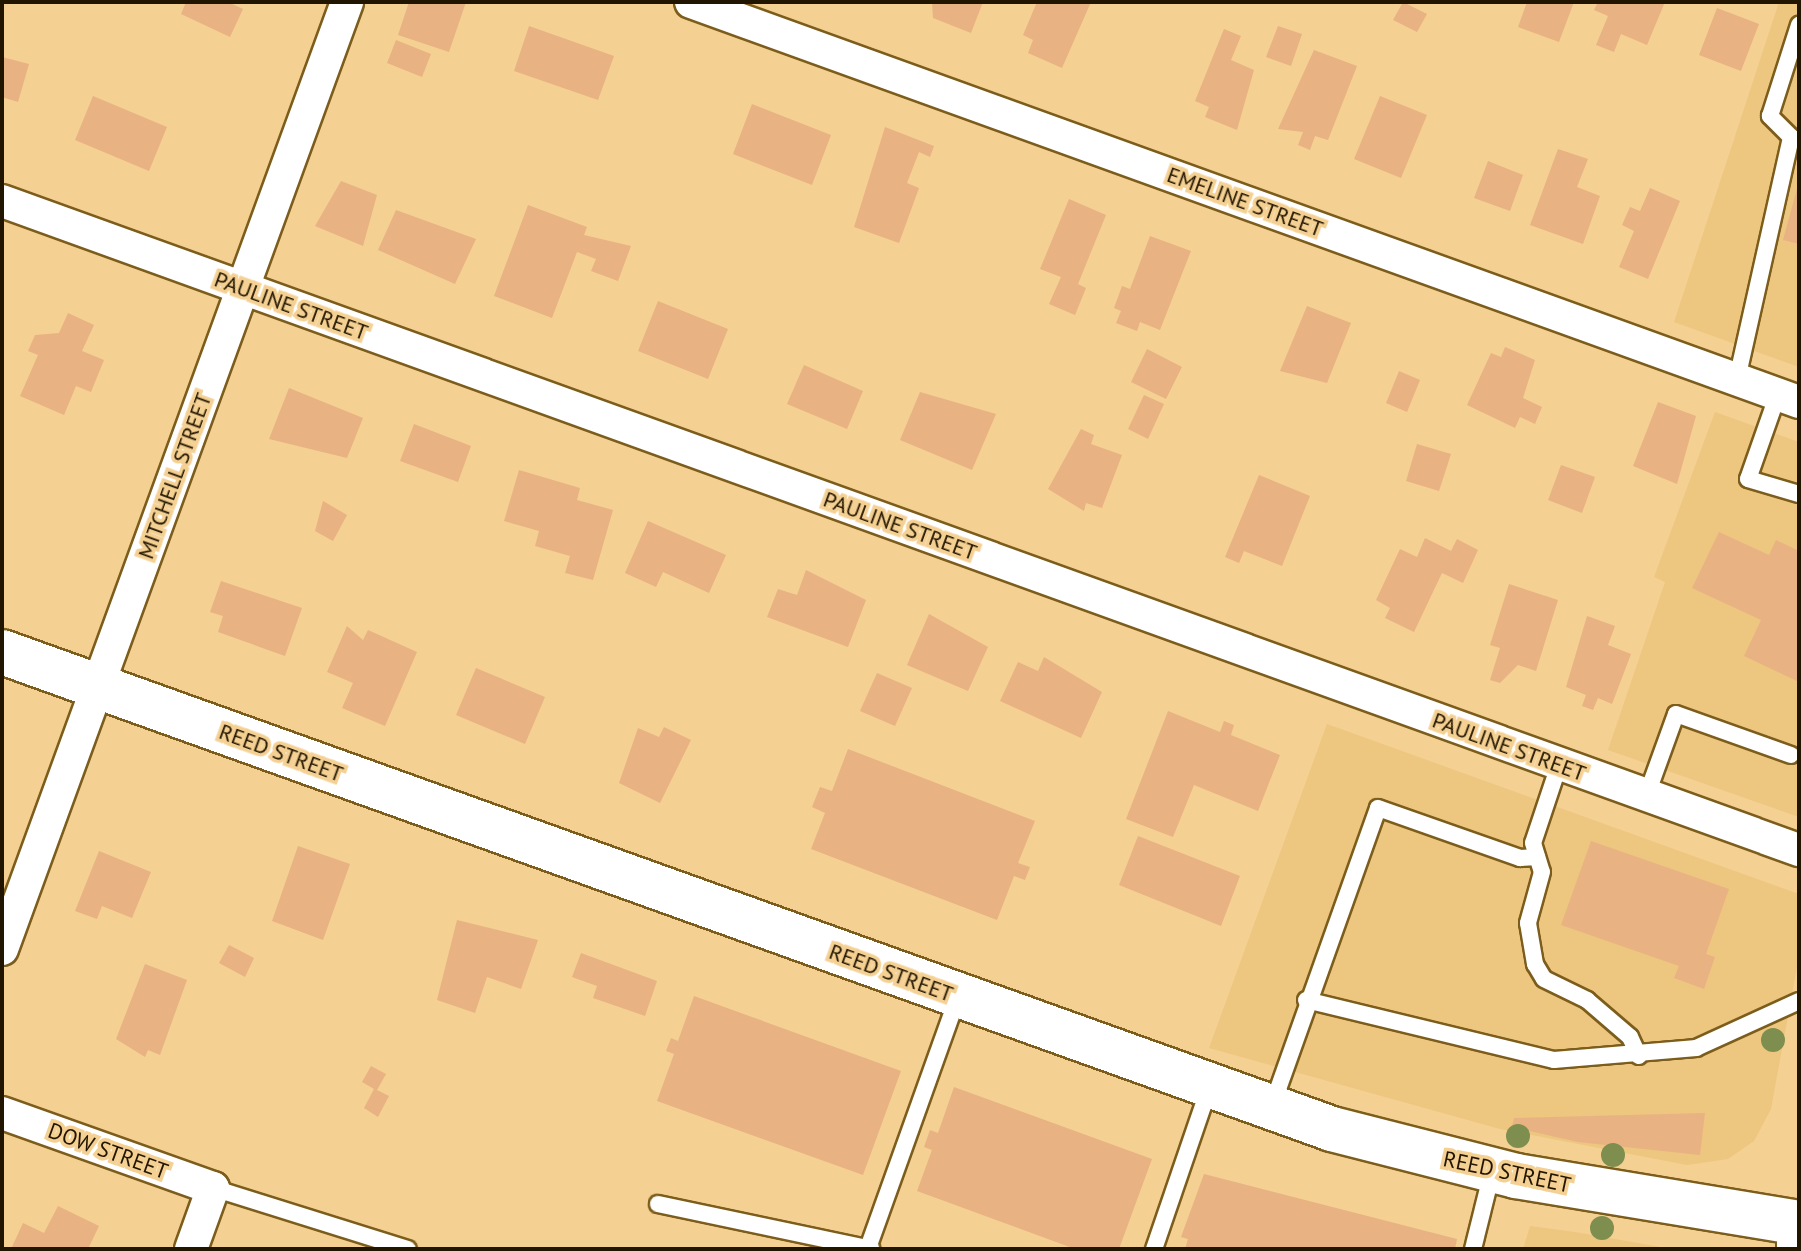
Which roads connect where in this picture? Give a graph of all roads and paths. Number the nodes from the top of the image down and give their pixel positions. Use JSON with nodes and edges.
{"nodes":[{"id":1,"x":347,"y":2,"type":"edge"},
{"id":2,"x":691,"y":2,"type":"edge"},
{"id":3,"x":1799,"y":25,"type":"edge"},
{"id":4,"x":2,"y":201,"type":"edge"},
{"id":5,"x":243,"y":288,"type":"junction"},
{"id":6,"x":1737,"y":379,"type":"junction"},
{"id":7,"x":1788,"y":398,"type":"edge"},
{"id":8,"x":1799,"y":494,"type":"edge"},
{"id":9,"x":2,"y":652,"type":"edge"},
{"id":10,"x":99,"y":687,"type":"junction"},
{"id":11,"x":1791,"y":755,"type":"dead end"},
{"id":12,"x":1559,"y":765,"type":"junction"},
{"id":13,"x":1646,"y":797,"type":"junction"},
{"id":14,"x":1799,"y":850,"type":"edge"},
{"id":15,"x":1537,"y":857,"type":"junction"},
{"id":16,"x":2,"y":949,"type":"edge"},
{"id":17,"x":958,"y":997,"type":"junction"},
{"id":18,"x":1306,"y":1000,"type":"junction"},
{"id":19,"x":1799,"y":1001,"type":"edge"},
{"id":20,"x":1639,"y":1056,"type":"junction"},
{"id":21,"x":1209,"y":1087,"type":"junction"},
{"id":22,"x":1271,"y":1108,"type":"junction"},
{"id":23,"x":2,"y":1113,"type":"edge"},
{"id":24,"x":1492,"y":1171,"type":"junction"},
{"id":25,"x":213,"y":1188,"type":"junction"},
{"id":26,"x":658,"y":1204,"type":"dead end"},
{"id":27,"x":1799,"y":1223,"type":"edge"},
{"id":28,"x":870,"y":1248,"type":"edge"},
{"id":29,"x":191,"y":1249,"type":"edge"},
{"id":30,"x":408,"y":1249,"type":"edge"},
{"id":31,"x":1154,"y":1249,"type":"edge"},
{"id":32,"x":1473,"y":1249,"type":"edge"}],
"edges":[{"from":1,"to":5,"type":"street","name":"MITCHELL STREET"},
{"from":2,"to":6,"type":"street","name":"EMELINE STREET"},
{"from":3,"to":6,"type":"lane"},
{"from":4,"to":5,"type":"street","name":"PAULINE STREET"},
{"from":5,"to":10,"type":"street","name":"MITCHELL STREET"},
{"from":5,"to":12,"type":"street","name":"PAULINE STREET"},
{"from":6,"to":7,"type":"street","name":"EMELINE STREET"},
{"from":7,"to":8,"type":"lane"},
{"from":9,"to":10,"type":"main road","name":"REED STREET"},
{"from":10,"to":16,"type":"street","name":"MITCHELL STREET"},
{"from":10,"to":17,"type":"main road","name":"REED STREET"},
{"from":11,"to":13,"type":"lane"},
{"from":12,"to":13,"type":"street","name":"PAULINE STREET"},
{"from":12,"to":15,"type":"lane"},
{"from":13,"to":14,"type":"street","name":"PAULINE STREET"},
{"from":15,"to":18,"type":"lane"},
{"from":15,"to":20,"type":"lane"},
{"from":17,"to":21,"type":"main road","name":"REED STREET"},
{"from":17,"to":28,"type":"lane"},
{"from":18,"to":20,"type":"lane"},
{"from":18,"to":22,"type":"lane"},
{"from":19,"to":20,"type":"lane"},
{"from":21,"to":22,"type":"main road","name":"REED STREET"},
{"from":21,"to":31,"type":"lane"},
{"from":22,"to":24,"type":"main road","name":"REED STREET"},
{"from":23,"to":25,"type":"street","name":"DOW STREET"},
{"from":24,"to":27,"type":"main road","name":"REED STREET"},
{"from":24,"to":32,"type":"lane"},
{"from":25,"to":29,"type":"street"},
{"from":25,"to":30,"type":"lane"},
{"from":26,"to":28,"type":"lane"}]}
